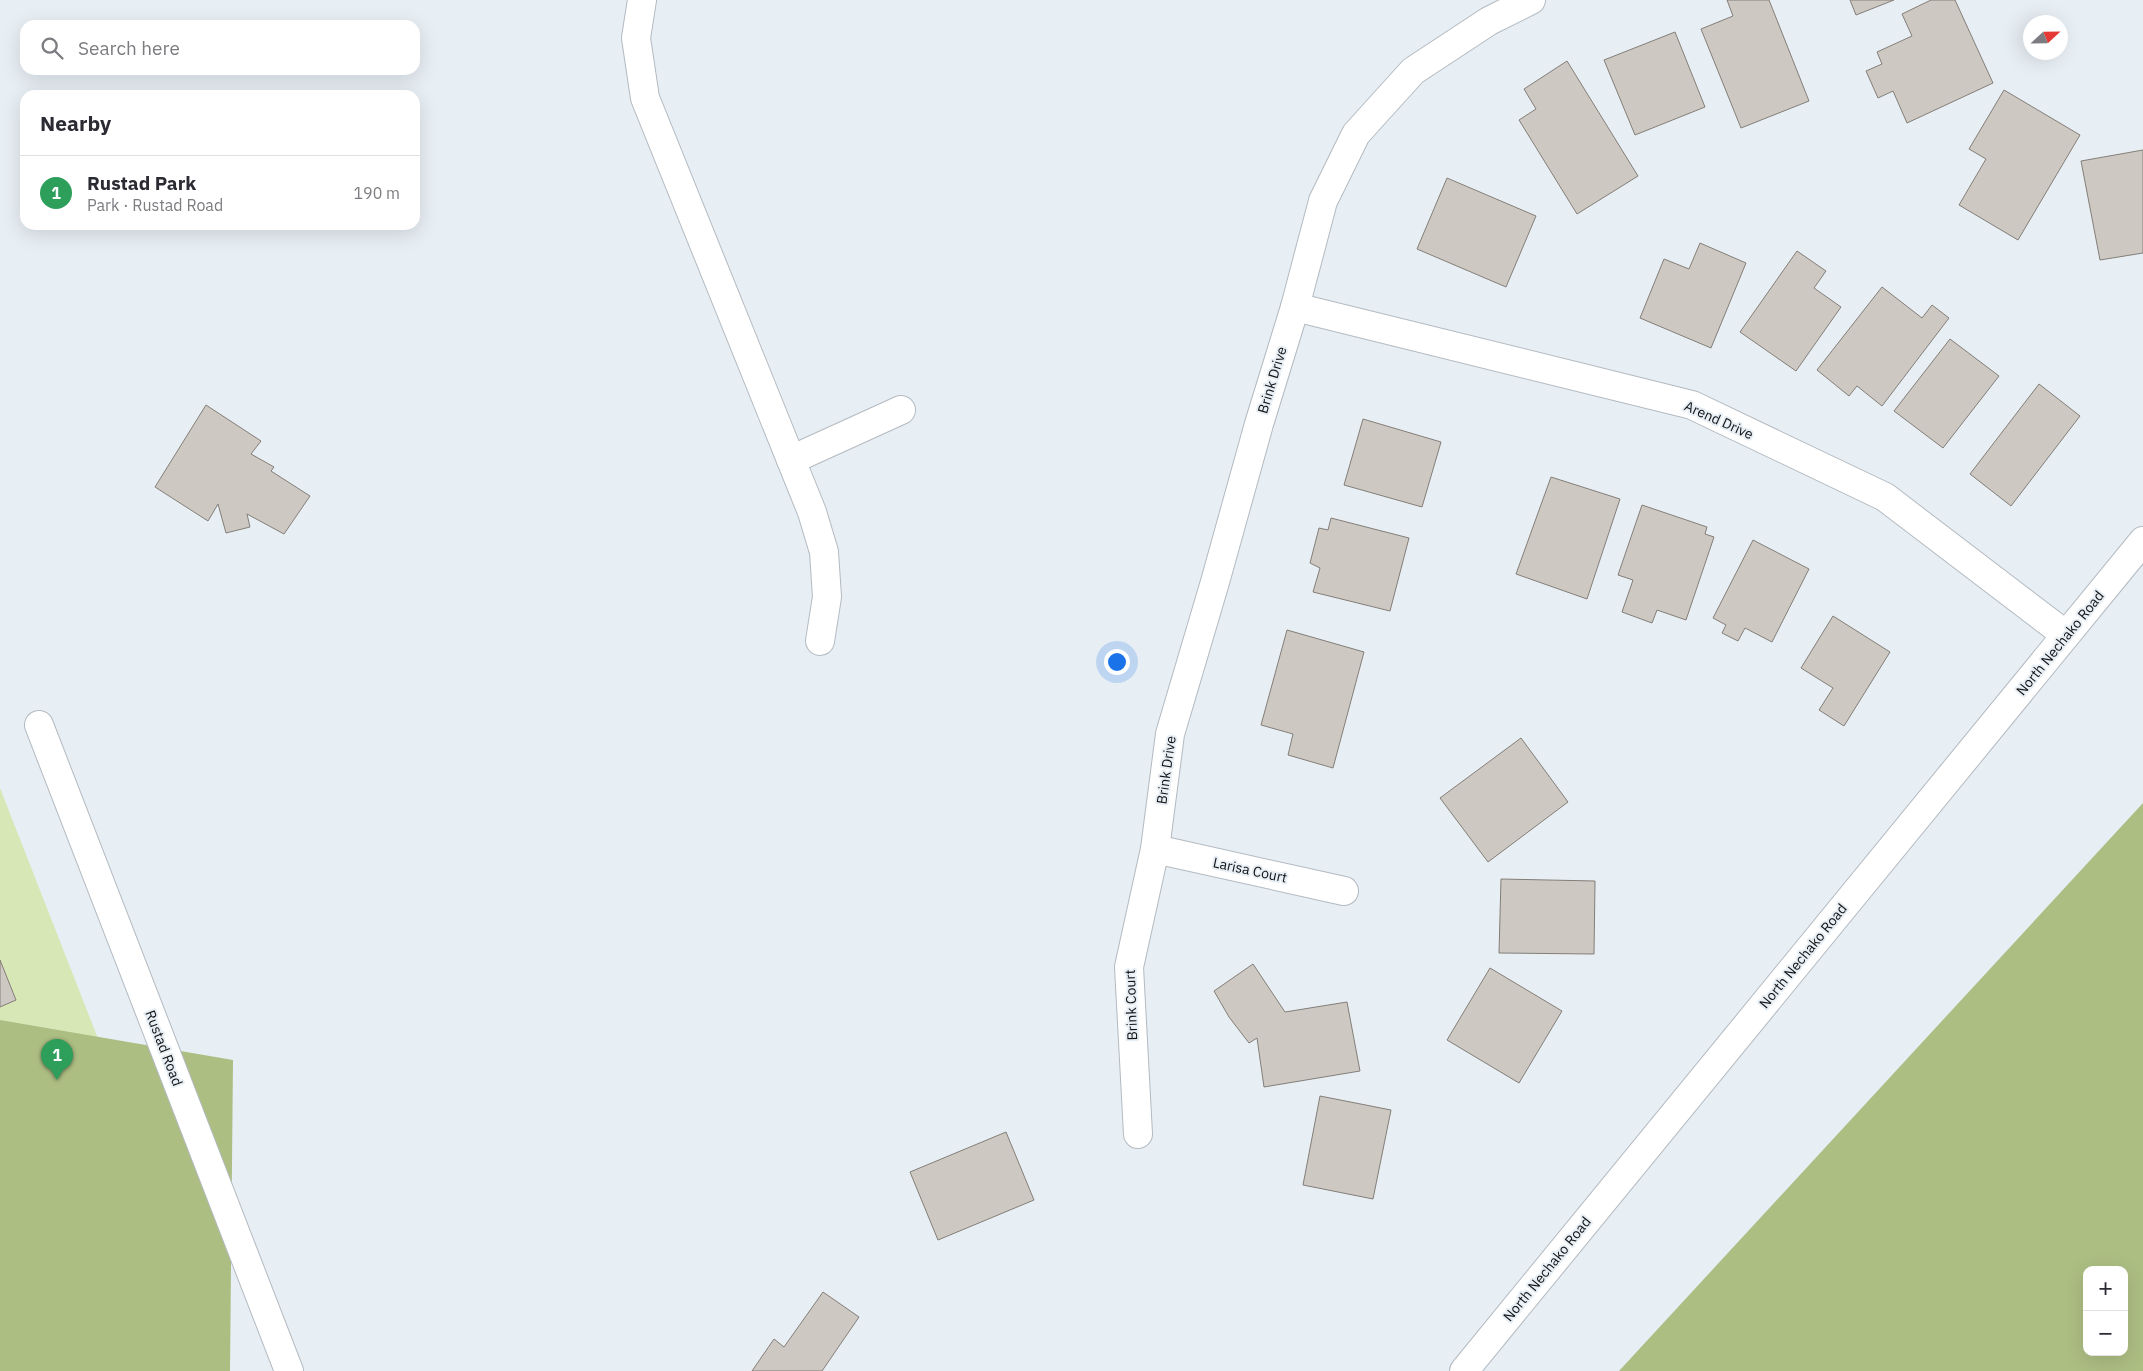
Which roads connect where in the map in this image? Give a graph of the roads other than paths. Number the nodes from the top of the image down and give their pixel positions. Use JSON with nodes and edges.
{"nodes":[{"id":1,"x":642,"y":0,"type":"edge"},
{"id":2,"x":1531,"y":0,"type":"edge"},
{"id":3,"x":1295,"y":307,"type":"junction"},
{"id":4,"x":901,"y":410,"type":"dead end"},
{"id":5,"x":791,"y":460,"type":"junction"},
{"id":6,"x":2143,"y":541,"type":"edge"},
{"id":7,"x":2066,"y":635,"type":"junction"},
{"id":8,"x":820,"y":641,"type":"dead end"},
{"id":9,"x":39,"y":725,"type":"dead end"},
{"id":10,"x":1155,"y":849,"type":"junction"},
{"id":11,"x":1344,"y":891,"type":"dead end"},
{"id":12,"x":1138,"y":1134,"type":"dead end"},
{"id":13,"x":288,"y":1371,"type":"edge"},
{"id":14,"x":1464,"y":1371,"type":"edge"}],
"edges":[{"from":1,"to":5,"type":"street"},
{"from":2,"to":3,"type":"street","name":"Brink Drive"},
{"from":3,"to":7,"type":"street","name":"Arend Drive"},
{"from":3,"to":10,"type":"street","name":"Brink Drive"},
{"from":4,"to":5,"type":"street"},
{"from":5,"to":8,"type":"street"},
{"from":6,"to":7,"type":"street","name":"North Nechako Road"},
{"from":7,"to":14,"type":"street","name":"North Nechako Road"},
{"from":9,"to":13,"type":"street","name":"Rustad Road"},
{"from":10,"to":11,"type":"street","name":"Larisa Court"},
{"from":10,"to":12,"type":"street","name":"Brink Court"}]}
